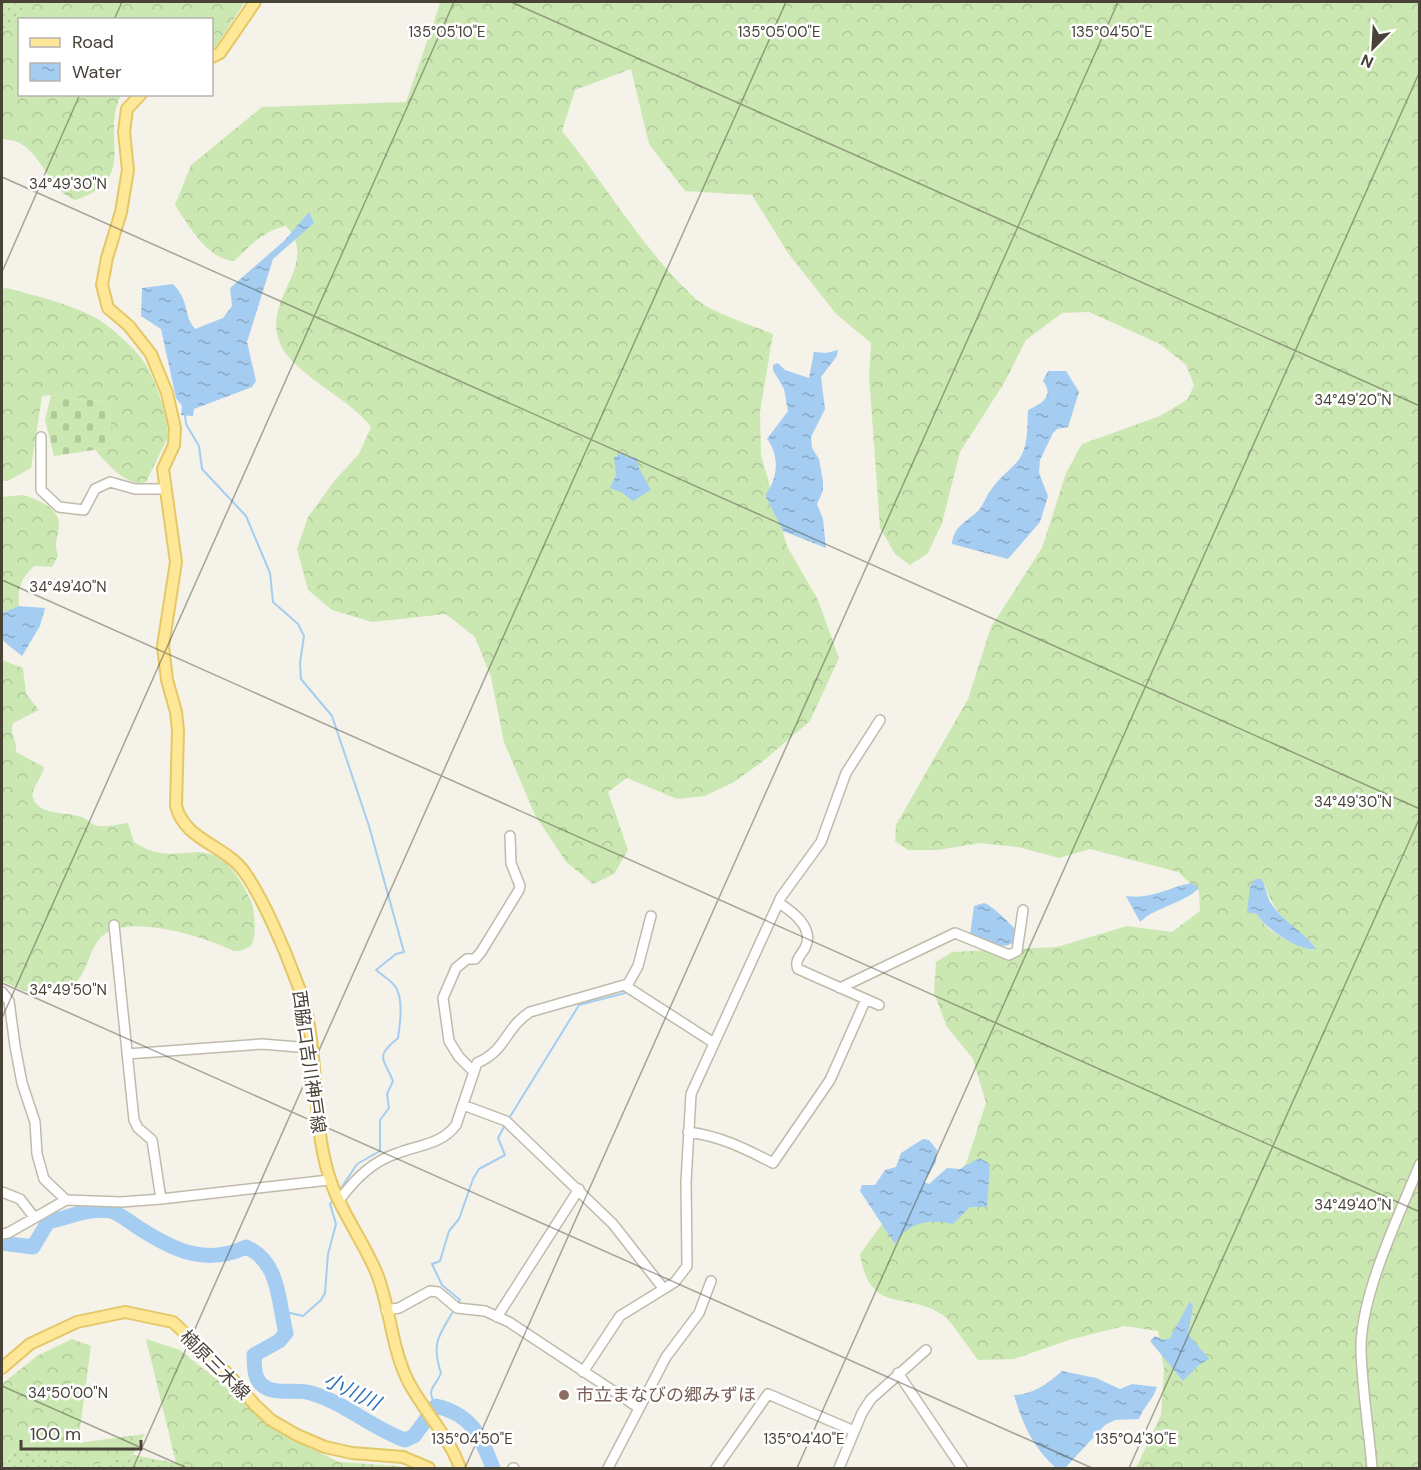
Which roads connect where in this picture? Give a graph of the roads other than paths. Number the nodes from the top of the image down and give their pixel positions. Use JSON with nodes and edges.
{"nodes":[{"id":1,"x":255,"y":2,"type":"edge"},
{"id":2,"x":213,"y":56,"type":"edge"},
{"id":3,"x":139,"y":96,"type":"edge"},
{"id":4,"x":41,"y":437,"type":"dead end"},
{"id":5,"x":164,"y":489,"type":"junction"},
{"id":6,"x":880,"y":720,"type":"dead end"},
{"id":7,"x":510,"y":836,"type":"dead end"},
{"id":8,"x":779,"y":903,"type":"junction"},
{"id":9,"x":1023,"y":910,"type":"dead end"},
{"id":10,"x":651,"y":916,"type":"dead end"},
{"id":11,"x":114,"y":925,"type":"dead end"},
{"id":12,"x":624,"y":985,"type":"junction"},
{"id":13,"x":840,"y":988,"type":"junction"},
{"id":14,"x":2,"y":992,"type":"edge"},
{"id":15,"x":866,"y":999,"type":"junction"},
{"id":16,"x":879,"y":1005,"type":"dead end"},
{"id":17,"x":714,"y":1043,"type":"junction"},
{"id":18,"x":310,"y":1048,"type":"junction"},
{"id":19,"x":127,"y":1054,"type":"junction"},
{"id":20,"x":473,"y":1071,"type":"junction"},
{"id":21,"x":463,"y":1105,"type":"junction"},
{"id":22,"x":687,"y":1132,"type":"junction"},
{"id":23,"x":1419,"y":1164,"type":"edge"},
{"id":24,"x":332,"y":1184,"type":"junction"},
{"id":25,"x":579,"y":1189,"type":"junction"},
{"id":26,"x":2,"y":1192,"type":"edge"},
{"id":27,"x":161,"y":1199,"type":"junction"},
{"id":28,"x":340,"y":1199,"type":"junction"},
{"id":29,"x":66,"y":1200,"type":"junction"},
{"id":30,"x":34,"y":1217,"type":"junction"},
{"id":31,"x":2,"y":1234,"type":"edge"},
{"id":32,"x":711,"y":1281,"type":"dead end"},
{"id":33,"x":663,"y":1288,"type":"junction"},
{"id":34,"x":386,"y":1310,"type":"junction"},
{"id":35,"x":497,"y":1317,"type":"junction"},
{"id":36,"x":926,"y":1350,"type":"dead end"},
{"id":37,"x":2,"y":1368,"type":"edge"},
{"id":38,"x":584,"y":1372,"type":"junction"},
{"id":39,"x":898,"y":1373,"type":"junction"},
{"id":40,"x":639,"y":1408,"type":"junction"},
{"id":41,"x":854,"y":1431,"type":"junction"},
{"id":42,"x":429,"y":1468,"type":"edge"},
{"id":43,"x":460,"y":1468,"type":"edge"},
{"id":44,"x":608,"y":1468,"type":"edge"},
{"id":45,"x":716,"y":1468,"type":"edge"},
{"id":46,"x":839,"y":1468,"type":"edge"},
{"id":47,"x":962,"y":1468,"type":"edge"},
{"id":48,"x":1372,"y":1468,"type":"edge"}],
"edges":[{"from":1,"to":2,"type":"main road"},
{"from":3,"to":5,"type":"main road","name":"西脇口吉川神戸線"},
{"from":4,"to":5,"type":"street"},
{"from":5,"to":18,"type":"main road","name":"西脇口吉川神戸線"},
{"from":6,"to":8,"type":"street"},
{"from":7,"to":20,"type":"street"},
{"from":8,"to":13,"type":"street"},
{"from":8,"to":17,"type":"street"},
{"from":9,"to":13,"type":"street"},
{"from":10,"to":12,"type":"street"},
{"from":11,"to":19,"type":"street"},
{"from":12,"to":17,"type":"street"},
{"from":12,"to":20,"type":"street"},
{"from":13,"to":15,"type":"street"},
{"from":14,"to":29,"type":"street"},
{"from":15,"to":16,"type":"street"},
{"from":15,"to":22,"type":"street"},
{"from":17,"to":22,"type":"street"},
{"from":18,"to":19,"type":"street"},
{"from":18,"to":24,"type":"main road","name":"西脇口吉川神戸線"},
{"from":19,"to":27,"type":"street"},
{"from":20,"to":21,"type":"street"},
{"from":21,"to":25,"type":"street"},
{"from":21,"to":28,"type":"street"},
{"from":22,"to":33,"type":"street"},
{"from":23,"to":48,"type":"street"},
{"from":24,"to":27,"type":"street"},
{"from":24,"to":28,"type":"main road","name":"西脇口吉川神戸線"},
{"from":25,"to":33,"type":"street"},
{"from":25,"to":35,"type":"street"},
{"from":26,"to":30,"type":"street"},
{"from":27,"to":29,"type":"street"},
{"from":28,"to":34,"type":"main road","name":"西脇口吉川神戸線"},
{"from":29,"to":30,"type":"street"},
{"from":30,"to":31,"type":"street"},
{"from":32,"to":40,"type":"street"},
{"from":33,"to":38,"type":"street"},
{"from":34,"to":35,"type":"street"},
{"from":34,"to":43,"type":"main road","name":"西脇口吉川神戸線"},
{"from":35,"to":38,"type":"street"},
{"from":36,"to":39,"type":"street"},
{"from":37,"to":42,"type":"main road","name":"楠原三木線"},
{"from":38,"to":40,"type":"street"},
{"from":39,"to":41,"type":"street"},
{"from":39,"to":47,"type":"street"},
{"from":40,"to":44,"type":"street"},
{"from":41,"to":45,"type":"street"},
{"from":41,"to":46,"type":"street"}]}
